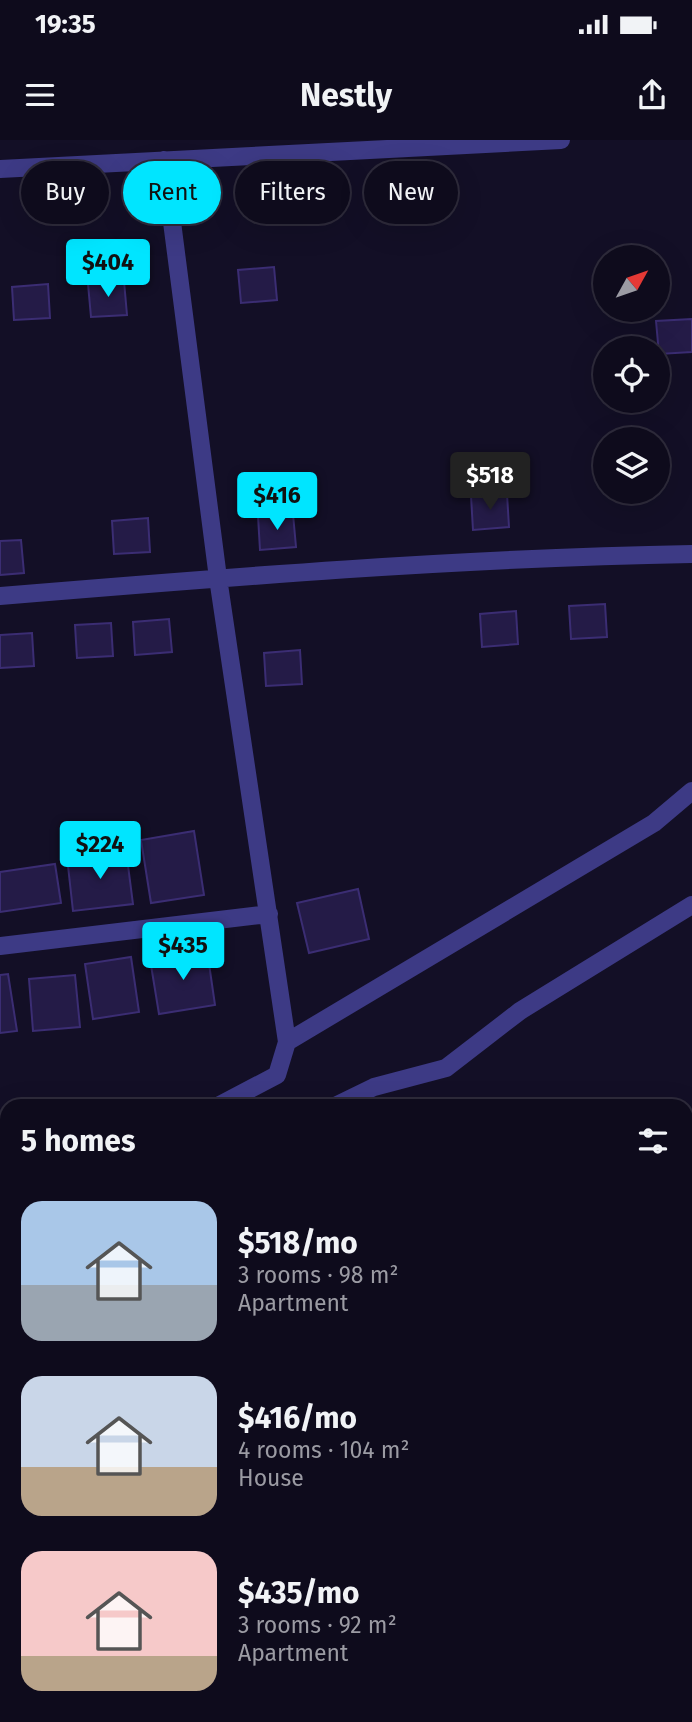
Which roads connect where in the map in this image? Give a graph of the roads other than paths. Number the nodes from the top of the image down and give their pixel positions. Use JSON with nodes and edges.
{"nodes":[{"id":1,"x":561,"y":140,"type":"edge"},
{"id":2,"x":164,"y":160,"type":"junction"},
{"id":3,"x":0,"y":169,"type":"edge"},
{"id":4,"x":692,"y":554,"type":"edge"},
{"id":5,"x":218,"y":579,"type":"junction"},
{"id":6,"x":0,"y":596,"type":"edge"},
{"id":7,"x":692,"y":791,"type":"edge"},
{"id":8,"x":692,"y":905,"type":"edge"},
{"id":9,"x":269,"y":914,"type":"junction"},
{"id":10,"x":0,"y":946,"type":"edge"},
{"id":11,"x":288,"y":1042,"type":"junction"},
{"id":12,"x":231,"y":1099,"type":"edge"},
{"id":13,"x":349,"y":1099,"type":"edge"}],
"edges":[{"from":1,"to":2,"type":"street"},
{"from":2,"to":3,"type":"street"},
{"from":2,"to":5,"type":"street"},
{"from":4,"to":5,"type":"street"},
{"from":5,"to":6,"type":"street"},
{"from":5,"to":9,"type":"street"},
{"from":7,"to":11,"type":"street"},
{"from":8,"to":13,"type":"street"},
{"from":9,"to":10,"type":"street"},
{"from":9,"to":11,"type":"street"},
{"from":11,"to":12,"type":"street"}]}
